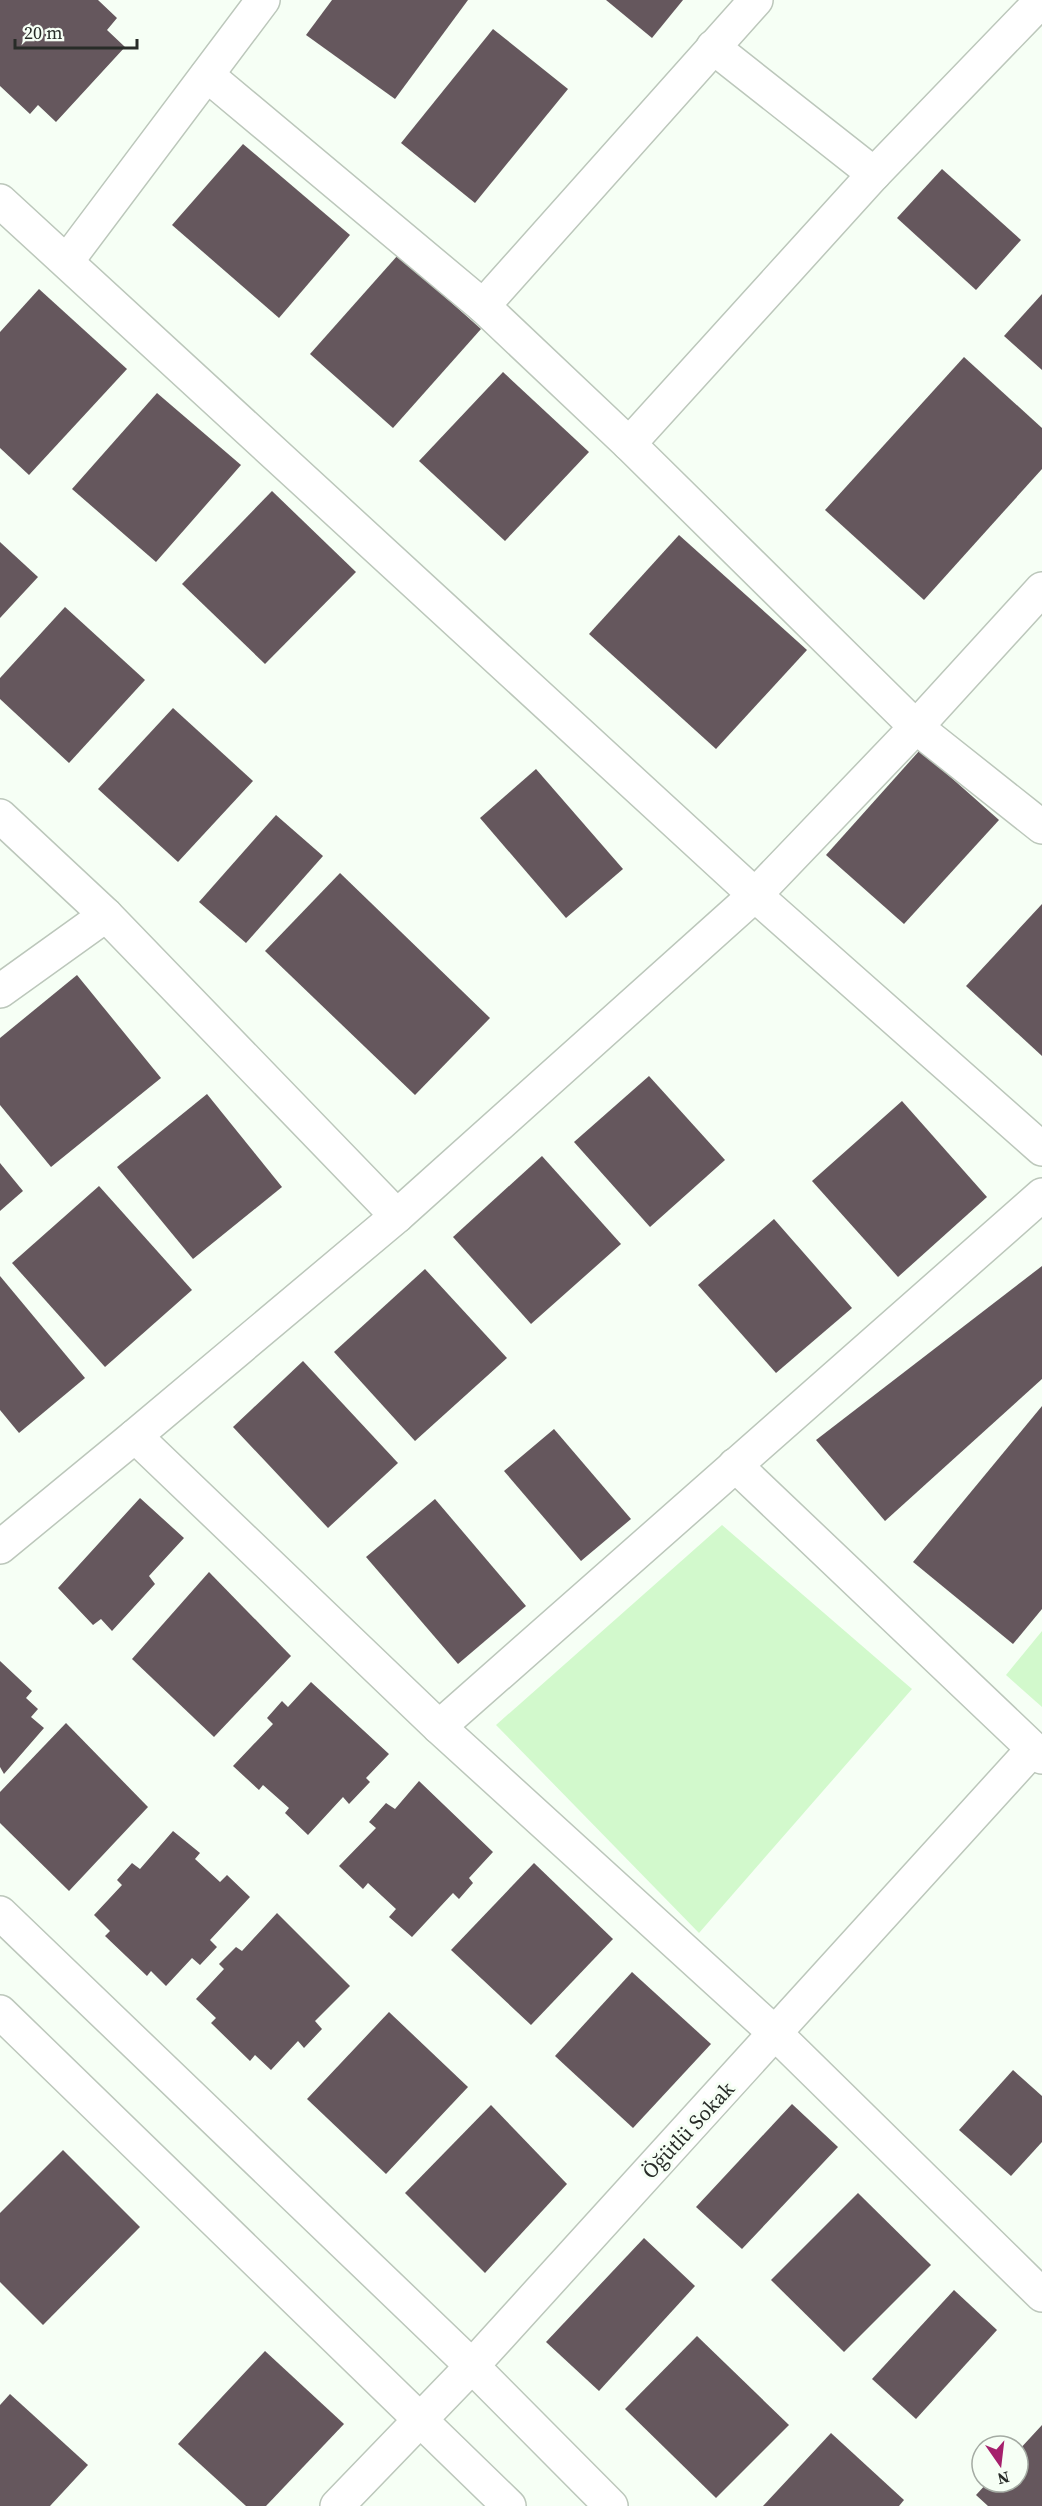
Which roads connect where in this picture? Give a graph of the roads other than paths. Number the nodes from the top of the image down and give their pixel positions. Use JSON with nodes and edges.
{"nodes":[{"id":1,"x":263,"y":0,"type":"edge"},
{"id":2,"x":756,"y":0,"type":"edge"},
{"id":3,"x":1042,"y":0,"type":"edge"},
{"id":4,"x":714,"y":47,"type":"junction"},
{"id":5,"x":207,"y":75,"type":"junction"},
{"id":6,"x":874,"y":174,"type":"junction"},
{"id":7,"x":0,"y":201,"type":"edge"},
{"id":8,"x":67,"y":261,"type":"junction"},
{"id":9,"x":483,"y":306,"type":"junction"},
{"id":10,"x":629,"y":444,"type":"junction"},
{"id":11,"x":1042,"y":589,"type":"edge"},
{"id":12,"x":916,"y":727,"type":"junction"},
{"id":13,"x":0,"y":816,"type":"edge"},
{"id":14,"x":1042,"y":827,"type":"edge"},
{"id":15,"x":755,"y":895,"type":"junction"},
{"id":16,"x":106,"y":915,"type":"junction"},
{"id":17,"x":0,"y":991,"type":"edge"},
{"id":18,"x":1042,"y":1149,"type":"edge"},
{"id":19,"x":1042,"y":1195,"type":"edge"},
{"id":20,"x":397,"y":1216,"type":"junction"},
{"id":21,"x":135,"y":1436,"type":"junction"},
{"id":22,"x":735,"y":1466,"type":"junction"},
{"id":23,"x":0,"y":1547,"type":"edge"},
{"id":24,"x":439,"y":1727,"type":"junction"},
{"id":25,"x":1038,"y":1753,"type":"edge"},
{"id":26,"x":0,"y":1912,"type":"edge"},
{"id":27,"x":0,"y":2012,"type":"edge"},
{"id":28,"x":776,"y":2034,"type":"junction"},
{"id":29,"x":1042,"y":2295,"type":"edge"},
{"id":30,"x":472,"y":2366,"type":"junction"},
{"id":31,"x":420,"y":2419,"type":"junction"},
{"id":32,"x":337,"y":2506,"type":"edge"},
{"id":33,"x":509,"y":2506,"type":"edge"},
{"id":34,"x":611,"y":2506,"type":"edge"}],
"edges":[{"from":1,"to":5,"type":"street"},
{"from":2,"to":4,"type":"street"},
{"from":3,"to":6,"type":"street"},
{"from":4,"to":6,"type":"street"},
{"from":4,"to":9,"type":"street"},
{"from":5,"to":8,"type":"street"},
{"from":5,"to":9,"type":"street"},
{"from":6,"to":10,"type":"street"},
{"from":7,"to":8,"type":"street"},
{"from":8,"to":15,"type":"street"},
{"from":9,"to":10,"type":"street"},
{"from":10,"to":12,"type":"street"},
{"from":11,"to":12,"type":"street"},
{"from":12,"to":14,"type":"street"},
{"from":12,"to":15,"type":"street"},
{"from":13,"to":16,"type":"street"},
{"from":15,"to":18,"type":"street"},
{"from":15,"to":20,"type":"street"},
{"from":16,"to":17,"type":"street"},
{"from":16,"to":20,"type":"street"},
{"from":19,"to":22,"type":"street"},
{"from":20,"to":21,"type":"street"},
{"from":21,"to":23,"type":"street"},
{"from":21,"to":24,"type":"street"},
{"from":22,"to":24,"type":"street"},
{"from":22,"to":25,"type":"street"},
{"from":24,"to":28,"type":"street"},
{"from":25,"to":28,"type":"street","name":"Öğütlü Sokak"},
{"from":26,"to":30,"type":"street"},
{"from":27,"to":31,"type":"street"},
{"from":28,"to":29,"type":"street"},
{"from":28,"to":30,"type":"street","name":"Öğütlü Sokak"},
{"from":30,"to":31,"type":"street","name":"Öğütlü Sokak"},
{"from":30,"to":34,"type":"street"},
{"from":31,"to":32,"type":"street","name":"Öğütlü Sokak"},
{"from":31,"to":33,"type":"street"}]}
